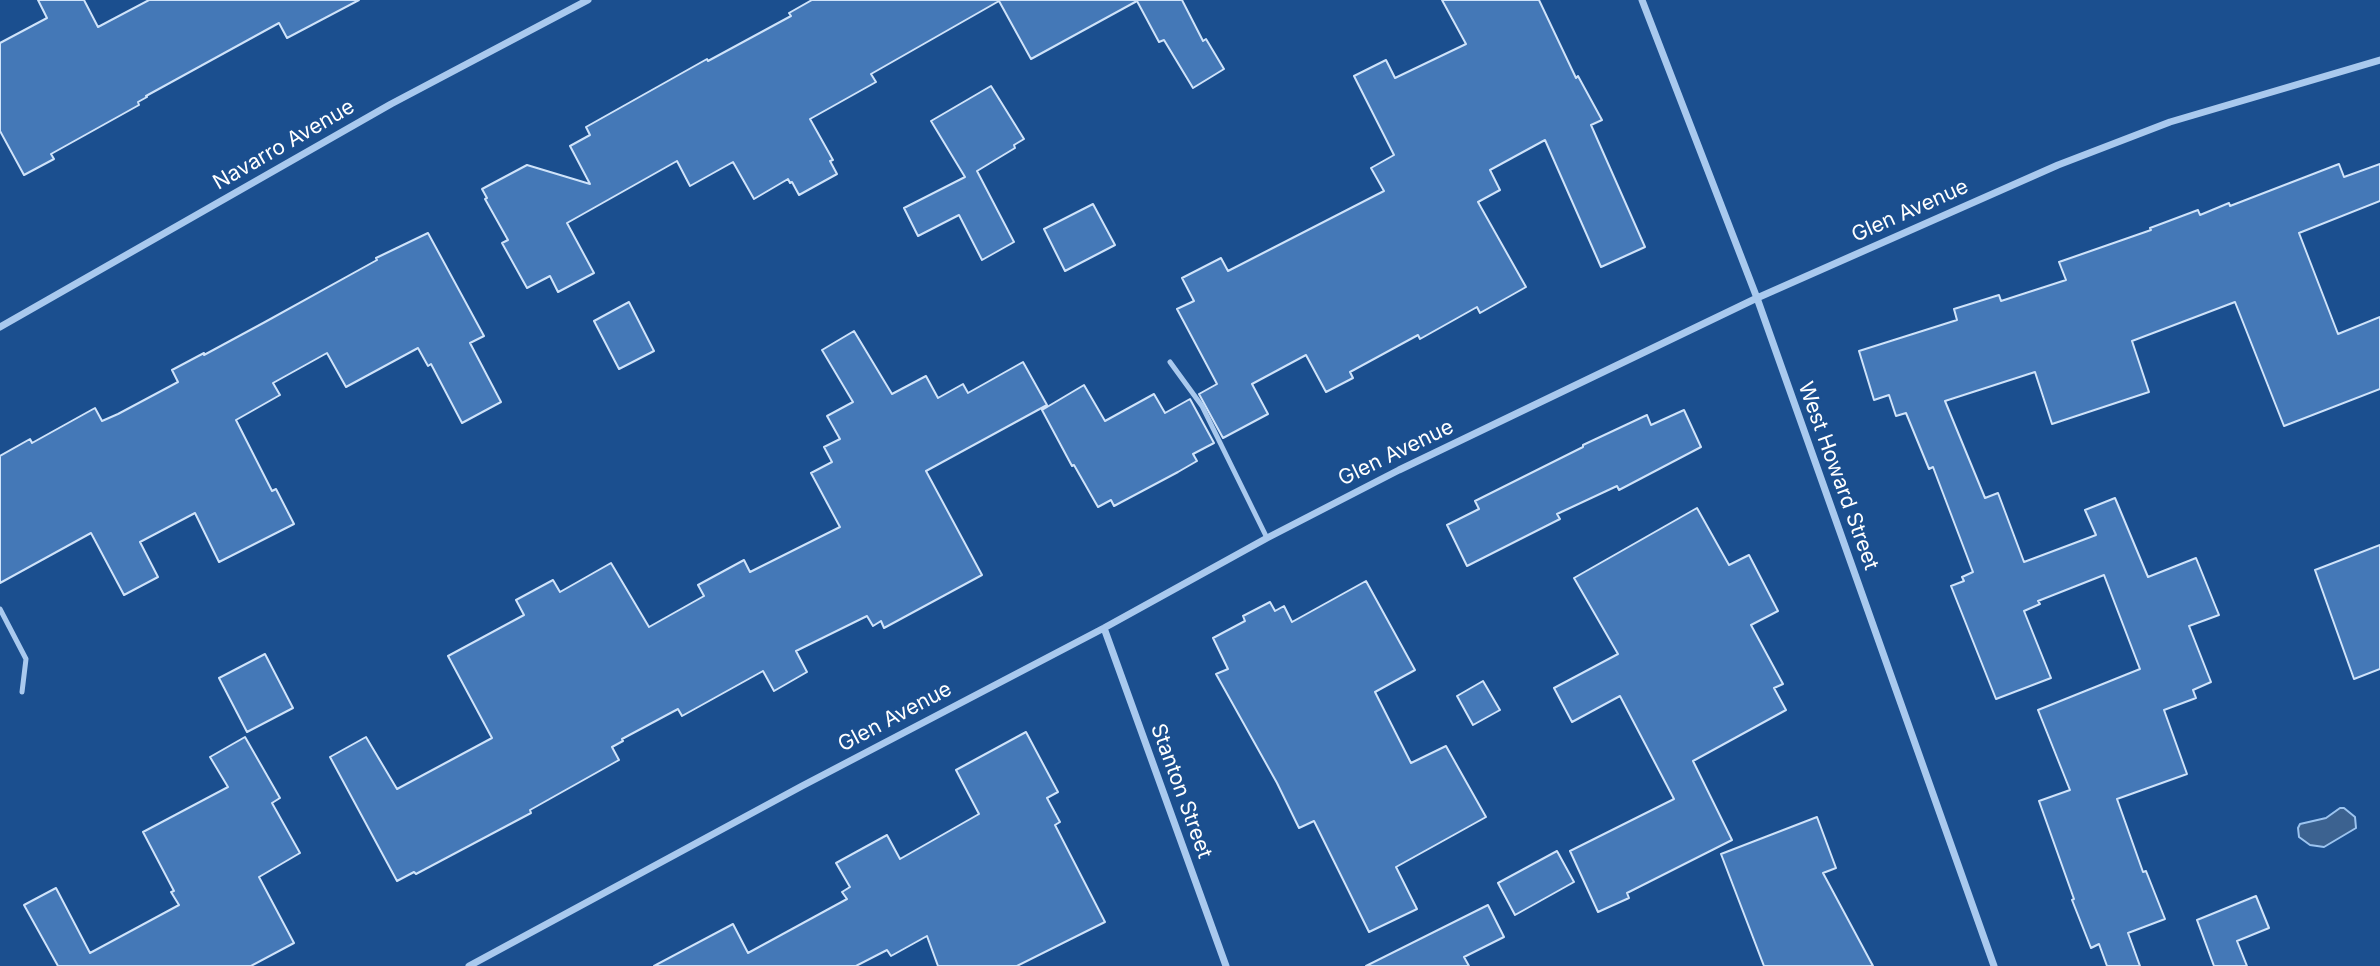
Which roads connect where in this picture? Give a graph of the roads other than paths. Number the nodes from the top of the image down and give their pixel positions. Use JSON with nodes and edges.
{"nodes":[{"id":1,"x":588,"y":0,"type":"edge"},
{"id":2,"x":1642,"y":0,"type":"edge"},
{"id":3,"x":2380,"y":60,"type":"edge"},
{"id":4,"x":1757,"y":298,"type":"junction"},
{"id":5,"x":0,"y":327,"type":"edge"},
{"id":6,"x":1170,"y":362,"type":"dead end"},
{"id":7,"x":1267,"y":538,"type":"junction"},
{"id":8,"x":0,"y":609,"type":"edge"},
{"id":9,"x":1104,"y":628,"type":"junction"},
{"id":10,"x":22,"y":692,"type":"dead end"},
{"id":11,"x":469,"y":966,"type":"edge"},
{"id":12,"x":1226,"y":966,"type":"edge"},
{"id":13,"x":1994,"y":966,"type":"edge"}],
"edges":[{"from":1,"to":5,"type":"street","name":"Navarro Avenue"},
{"from":2,"to":4,"type":"street","name":"West Howard Street"},
{"from":3,"to":4,"type":"street","name":"Glen Avenue"},
{"from":4,"to":7,"type":"street","name":"Glen Avenue"},
{"from":4,"to":13,"type":"street","name":"West Howard Street"},
{"from":6,"to":7,"type":"lane"},
{"from":7,"to":9,"type":"street","name":"Glen Avenue"},
{"from":8,"to":10,"type":"lane"},
{"from":9,"to":11,"type":"street","name":"Glen Avenue"},
{"from":9,"to":12,"type":"street","name":"Stanton Street"}]}
